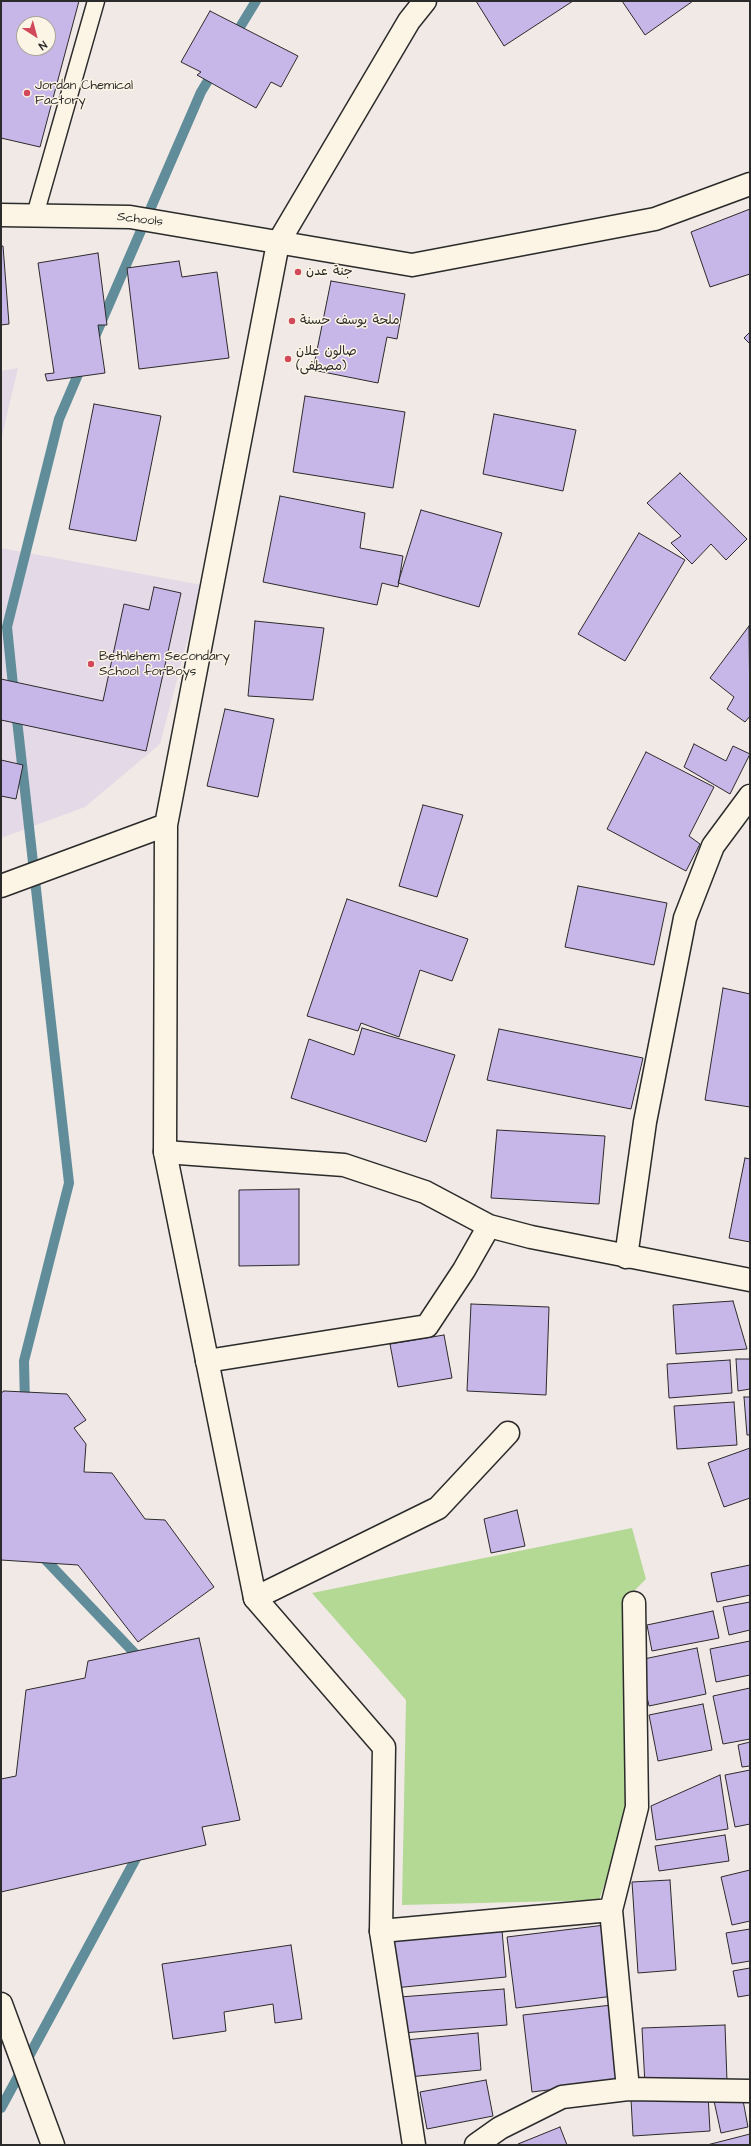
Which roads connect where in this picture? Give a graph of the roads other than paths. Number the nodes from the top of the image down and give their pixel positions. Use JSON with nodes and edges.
{"nodes":[{"id":1,"x":96,"y":1,"type":"edge"},
{"id":2,"x":425,"y":1,"type":"edge"},
{"id":3,"x":750,"y":184,"type":"edge"},
{"id":4,"x":1,"y":215,"type":"edge"},
{"id":5,"x":35,"y":215,"type":"junction"},
{"id":6,"x":278,"y":242,"type":"junction"},
{"id":7,"x":750,"y":796,"type":"edge"},
{"id":8,"x":166,"y":825,"type":"junction"},
{"id":9,"x":1,"y":886,"type":"edge"},
{"id":10,"x":165,"y":1152,"type":"junction"},
{"id":11,"x":489,"y":1226,"type":"junction"},
{"id":12,"x":626,"y":1256,"type":"junction"},
{"id":13,"x":749,"y":1283,"type":"edge"},
{"id":14,"x":207,"y":1361,"type":"junction"},
{"id":15,"x":508,"y":1433,"type":"dead end"},
{"id":16,"x":256,"y":1598,"type":"junction"},
{"id":17,"x":634,"y":1604,"type":"dead end"},
{"id":18,"x":611,"y":1910,"type":"junction"},
{"id":19,"x":382,"y":1931,"type":"junction"},
{"id":20,"x":1,"y":2004,"type":"edge"},
{"id":21,"x":628,"y":2089,"type":"junction"},
{"id":22,"x":750,"y":2091,"type":"edge"},
{"id":23,"x":53,"y":2145,"type":"edge"},
{"id":24,"x":414,"y":2145,"type":"edge"},
{"id":25,"x":476,"y":2145,"type":"edge"}],
"edges":[{"from":1,"to":5,"type":"lane"},
{"from":2,"to":6,"type":"street"},
{"from":3,"to":6,"type":"street","name":"Schools"},
{"from":4,"to":5,"type":"street","name":"Schools"},
{"from":5,"to":6,"type":"street","name":"Schools"},
{"from":6,"to":8,"type":"street"},
{"from":7,"to":12,"type":"street"},
{"from":8,"to":9,"type":"street"},
{"from":8,"to":10,"type":"street"},
{"from":10,"to":11,"type":"street"},
{"from":10,"to":14,"type":"street"},
{"from":11,"to":12,"type":"street"},
{"from":11,"to":14,"type":"street"},
{"from":12,"to":13,"type":"street"},
{"from":14,"to":16,"type":"street"},
{"from":15,"to":16,"type":"street"},
{"from":16,"to":19,"type":"street"},
{"from":17,"to":18,"type":"street"},
{"from":18,"to":19,"type":"street"},
{"from":18,"to":21,"type":"street"},
{"from":19,"to":24,"type":"street"},
{"from":20,"to":23,"type":"street"},
{"from":21,"to":22,"type":"street"},
{"from":21,"to":25,"type":"street"}]}
